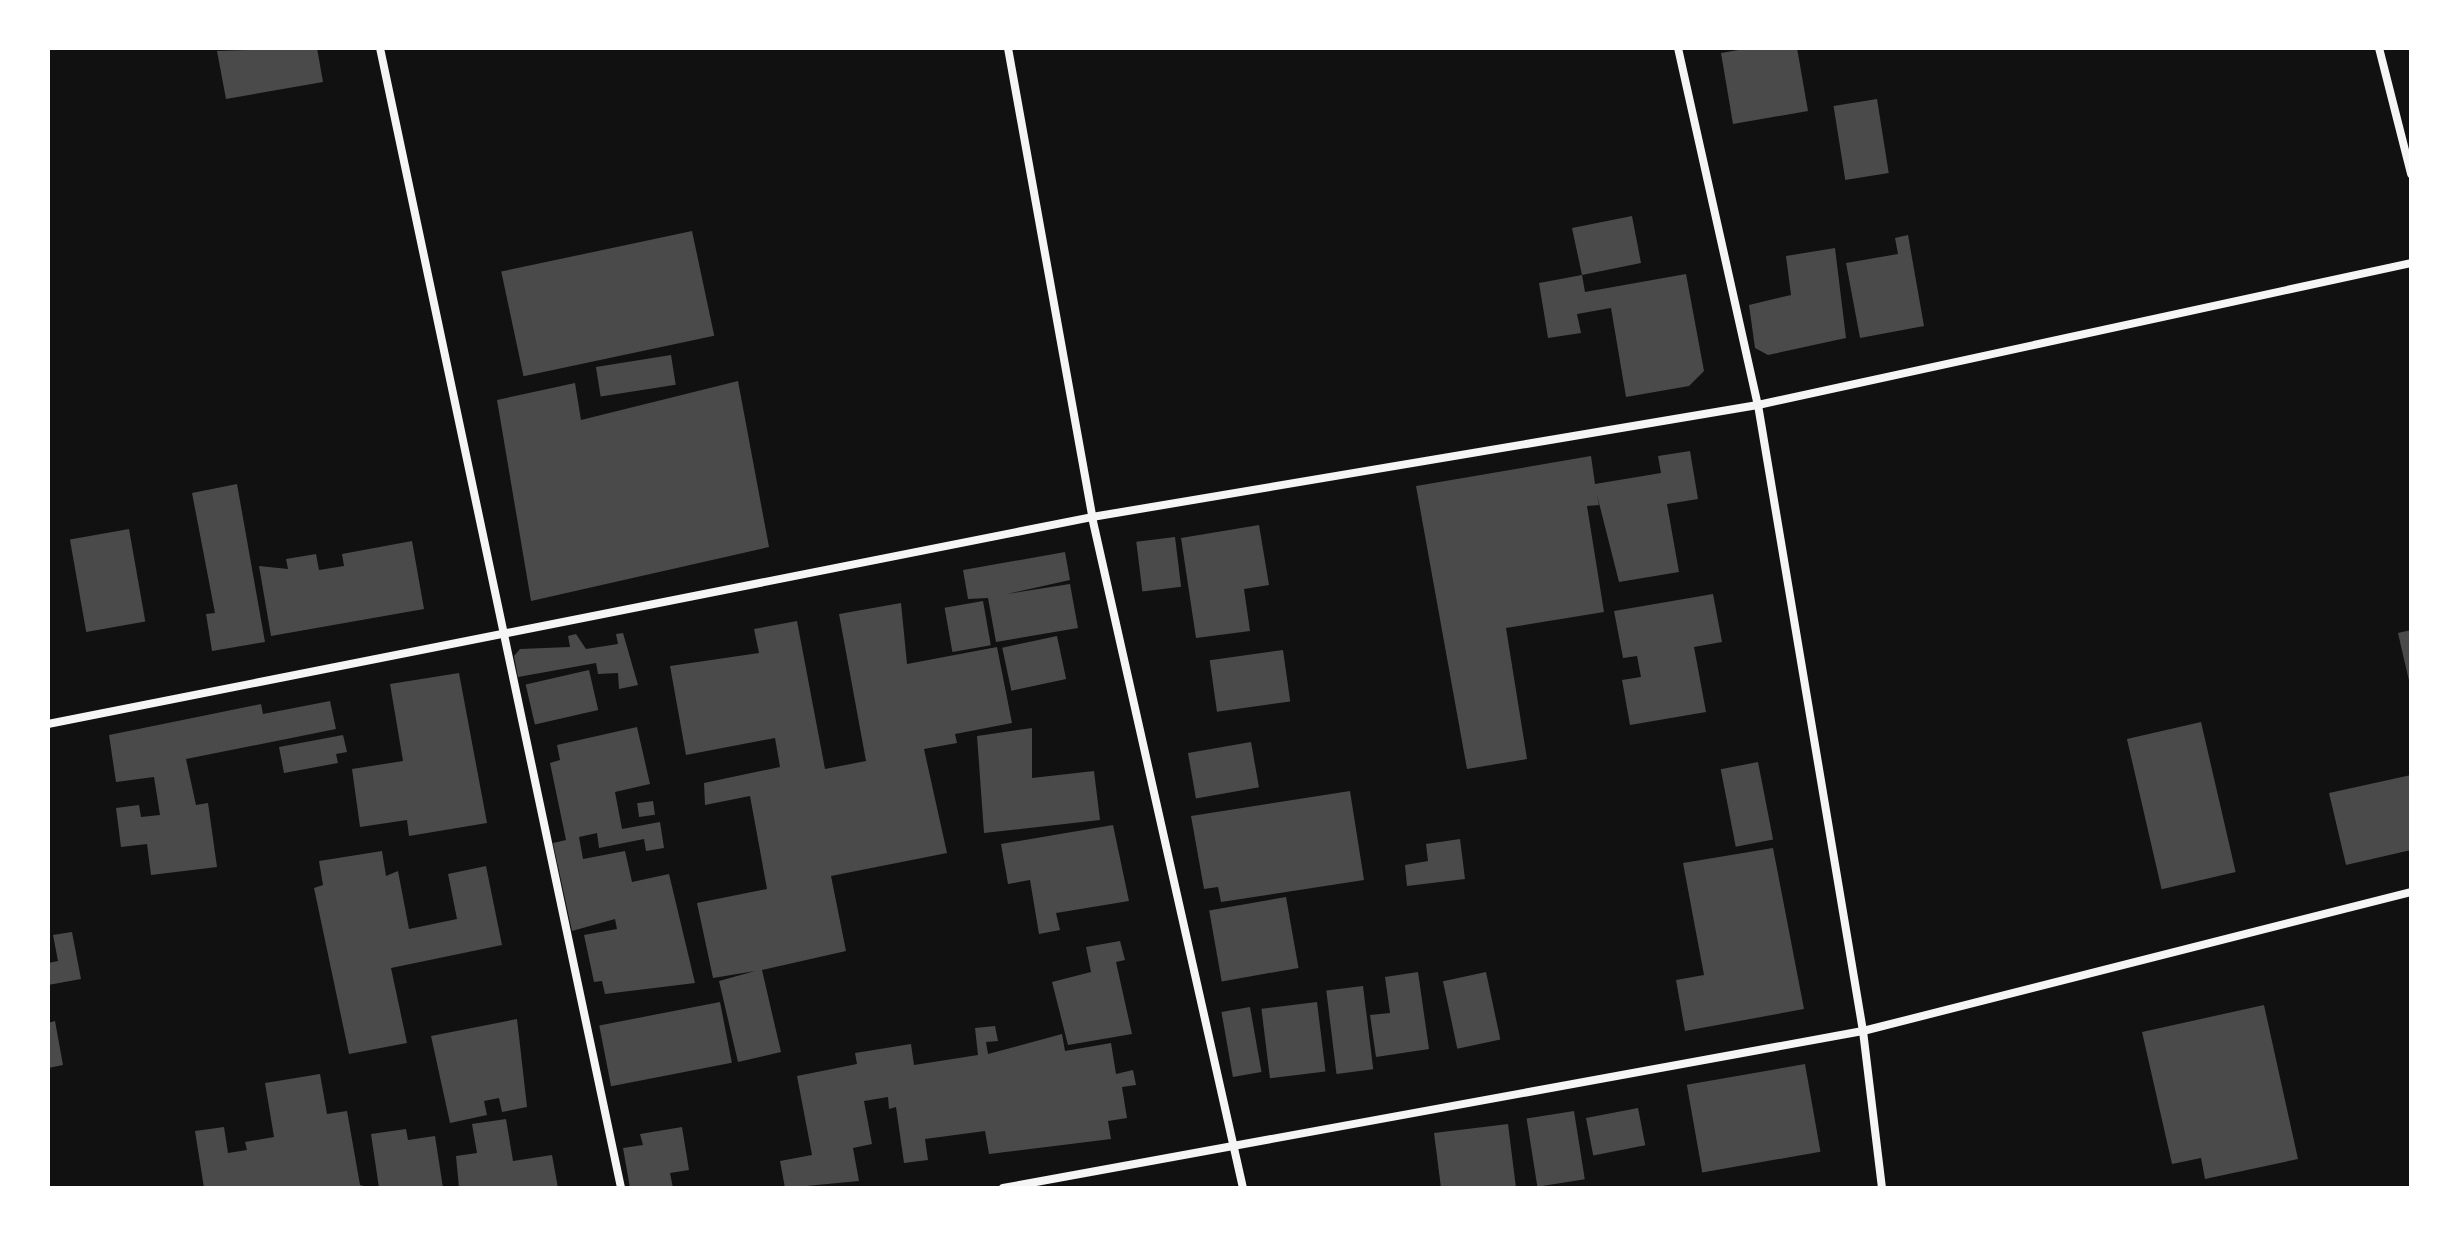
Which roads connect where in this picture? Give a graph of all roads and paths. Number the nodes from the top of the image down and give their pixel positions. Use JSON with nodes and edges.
{"nodes":[{"id":1,"x":380,"y":48,"type":"edge"},
{"id":2,"x":1008,"y":48,"type":"edge"},
{"id":3,"x":1678,"y":48,"type":"edge"},
{"id":4,"x":2379,"y":48,"type":"edge"},
{"id":5,"x":2411,"y":174,"type":"edge"},
{"id":6,"x":2411,"y":263,"type":"edge"},
{"id":7,"x":1758,"y":405,"type":"junction"},
{"id":8,"x":1092,"y":517,"type":"junction"},
{"id":9,"x":504,"y":634,"type":"junction"},
{"id":10,"x":48,"y":724,"type":"edge"},
{"id":11,"x":2411,"y":892,"type":"edge"},
{"id":12,"x":1863,"y":1031,"type":"junction"},
{"id":13,"x":1235,"y":1148,"type":"junction"},
{"id":14,"x":621,"y":1188,"type":"edge"},
{"id":15,"x":1003,"y":1188,"type":"edge"},
{"id":16,"x":1243,"y":1188,"type":"edge"},
{"id":17,"x":1882,"y":1188,"type":"edge"}],
"edges":[{"from":1,"to":9,"type":"street"},
{"from":2,"to":8,"type":"street"},
{"from":3,"to":7,"type":"street"},
{"from":4,"to":5,"type":"street"},
{"from":6,"to":7,"type":"street"},
{"from":7,"to":8,"type":"street"},
{"from":7,"to":12,"type":"street"},
{"from":8,"to":9,"type":"street"},
{"from":8,"to":13,"type":"street"},
{"from":9,"to":10,"type":"street"},
{"from":9,"to":14,"type":"street"},
{"from":11,"to":12,"type":"street"},
{"from":12,"to":13,"type":"street"},
{"from":12,"to":17,"type":"street"},
{"from":13,"to":15,"type":"street"},
{"from":13,"to":16,"type":"street"}]}
